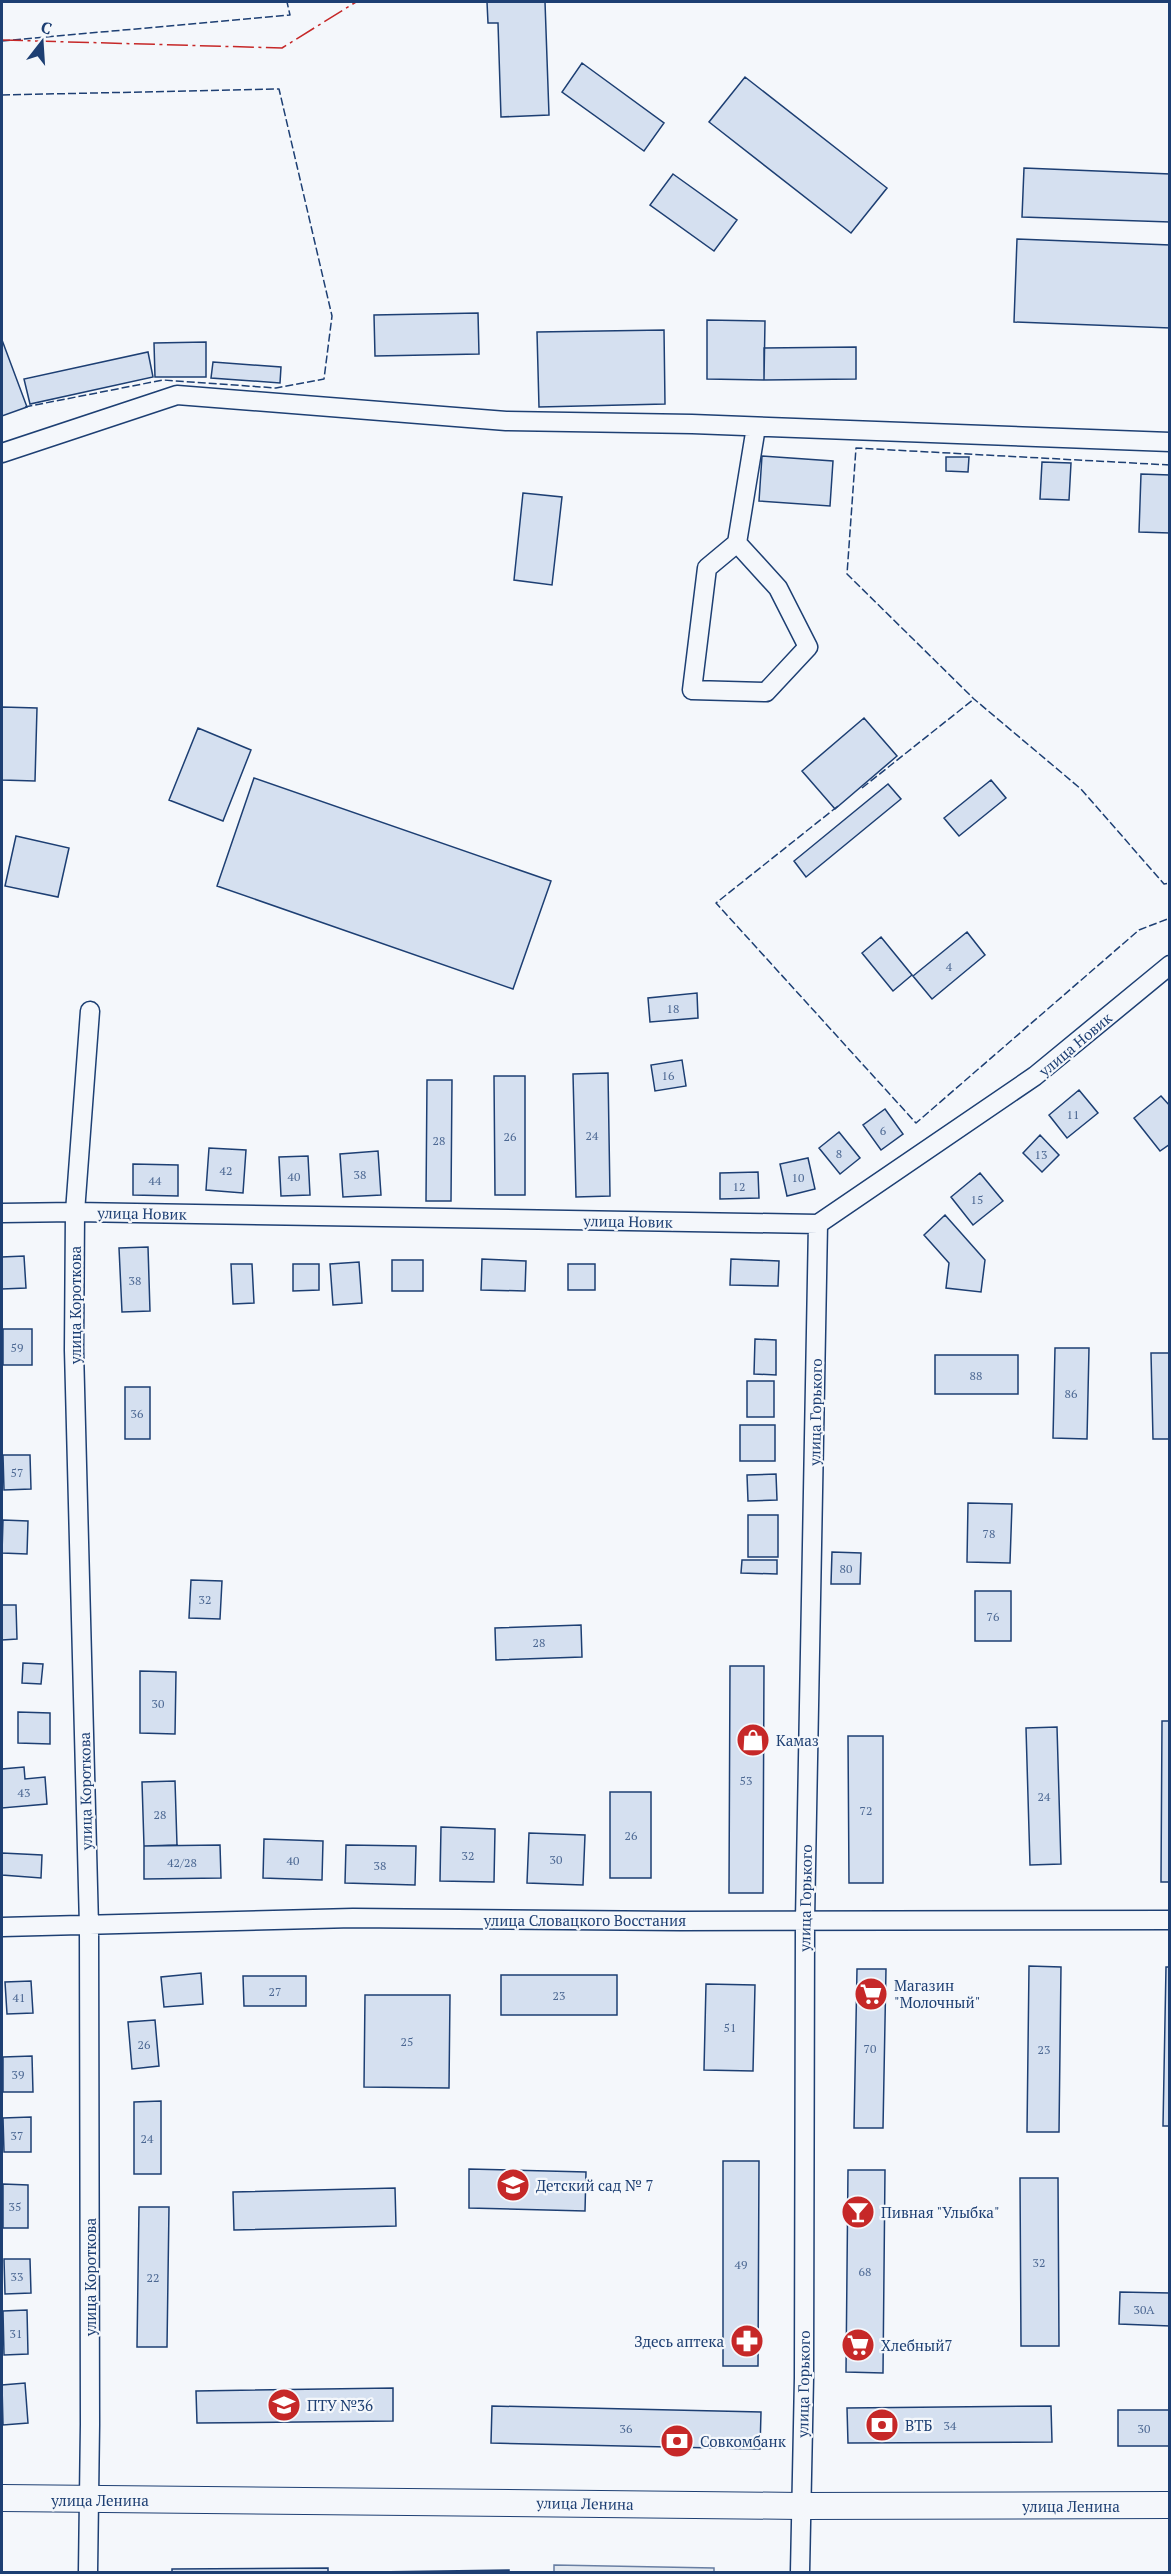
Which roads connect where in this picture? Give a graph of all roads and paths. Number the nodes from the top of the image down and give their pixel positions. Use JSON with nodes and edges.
{"nodes":[{"id":1,"x":756,"y":427,"type":"junction"},
{"id":2,"x":1170,"y":442,"type":"edge"},
{"id":3,"x":2,"y":453,"type":"edge"},
{"id":4,"x":737,"y":543,"type":"junction"},
{"id":5,"x":1170,"y":965,"type":"edge"},
{"id":6,"x":90,"y":1011,"type":"dead end"},
{"id":7,"x":75,"y":1212,"type":"junction"},
{"id":8,"x":2,"y":1213,"type":"edge"},
{"id":9,"x":818,"y":1224,"type":"junction"},
{"id":10,"x":805,"y":1920,"type":"junction"},
{"id":11,"x":1170,"y":1920,"type":"edge"},
{"id":12,"x":89,"y":1926,"type":"junction"},
{"id":13,"x":2,"y":1927,"type":"edge"},
{"id":14,"x":2,"y":2498,"type":"edge"},
{"id":15,"x":89,"y":2500,"type":"junction"},
{"id":16,"x":1170,"y":2505,"type":"edge"},
{"id":17,"x":800,"y":2506,"type":"junction"},
{"id":18,"x":88,"y":2572,"type":"edge"},
{"id":19,"x":800,"y":2572,"type":"edge"}],
"edges":[{"from":1,"to":2,"type":"street"},
{"from":1,"to":3,"type":"street"},
{"from":1,"to":4,"type":"street"},
{"from":4,"to":4,"type":"street"},
{"from":5,"to":9,"type":"street","name":"улица Новик"},
{"from":6,"to":7,"type":"street","name":"улица Короткова"},
{"from":7,"to":8,"type":"street","name":"улица Новик"},
{"from":7,"to":9,"type":"street","name":"улица Новик"},
{"from":7,"to":12,"type":"street","name":"улица Короткова"},
{"from":9,"to":10,"type":"street","name":"улица Горького"},
{"from":10,"to":11,"type":"street","name":"улица Словацкого Восстания"},
{"from":10,"to":12,"type":"street","name":"улица Словацкого Восстания"},
{"from":10,"to":17,"type":"street","name":"улица Горького"},
{"from":12,"to":13,"type":"street","name":"улица Словацкого Восстания"},
{"from":12,"to":15,"type":"street","name":"улица Короткова"},
{"from":14,"to":15,"type":"main road","name":"улица Ленина"},
{"from":15,"to":17,"type":"main road","name":"улица Ленина"},
{"from":15,"to":18,"type":"street","name":"улица Короткова"},
{"from":16,"to":17,"type":"main road","name":"улица Ленина"},
{"from":17,"to":19,"type":"street","name":"улица Горького"}]}
